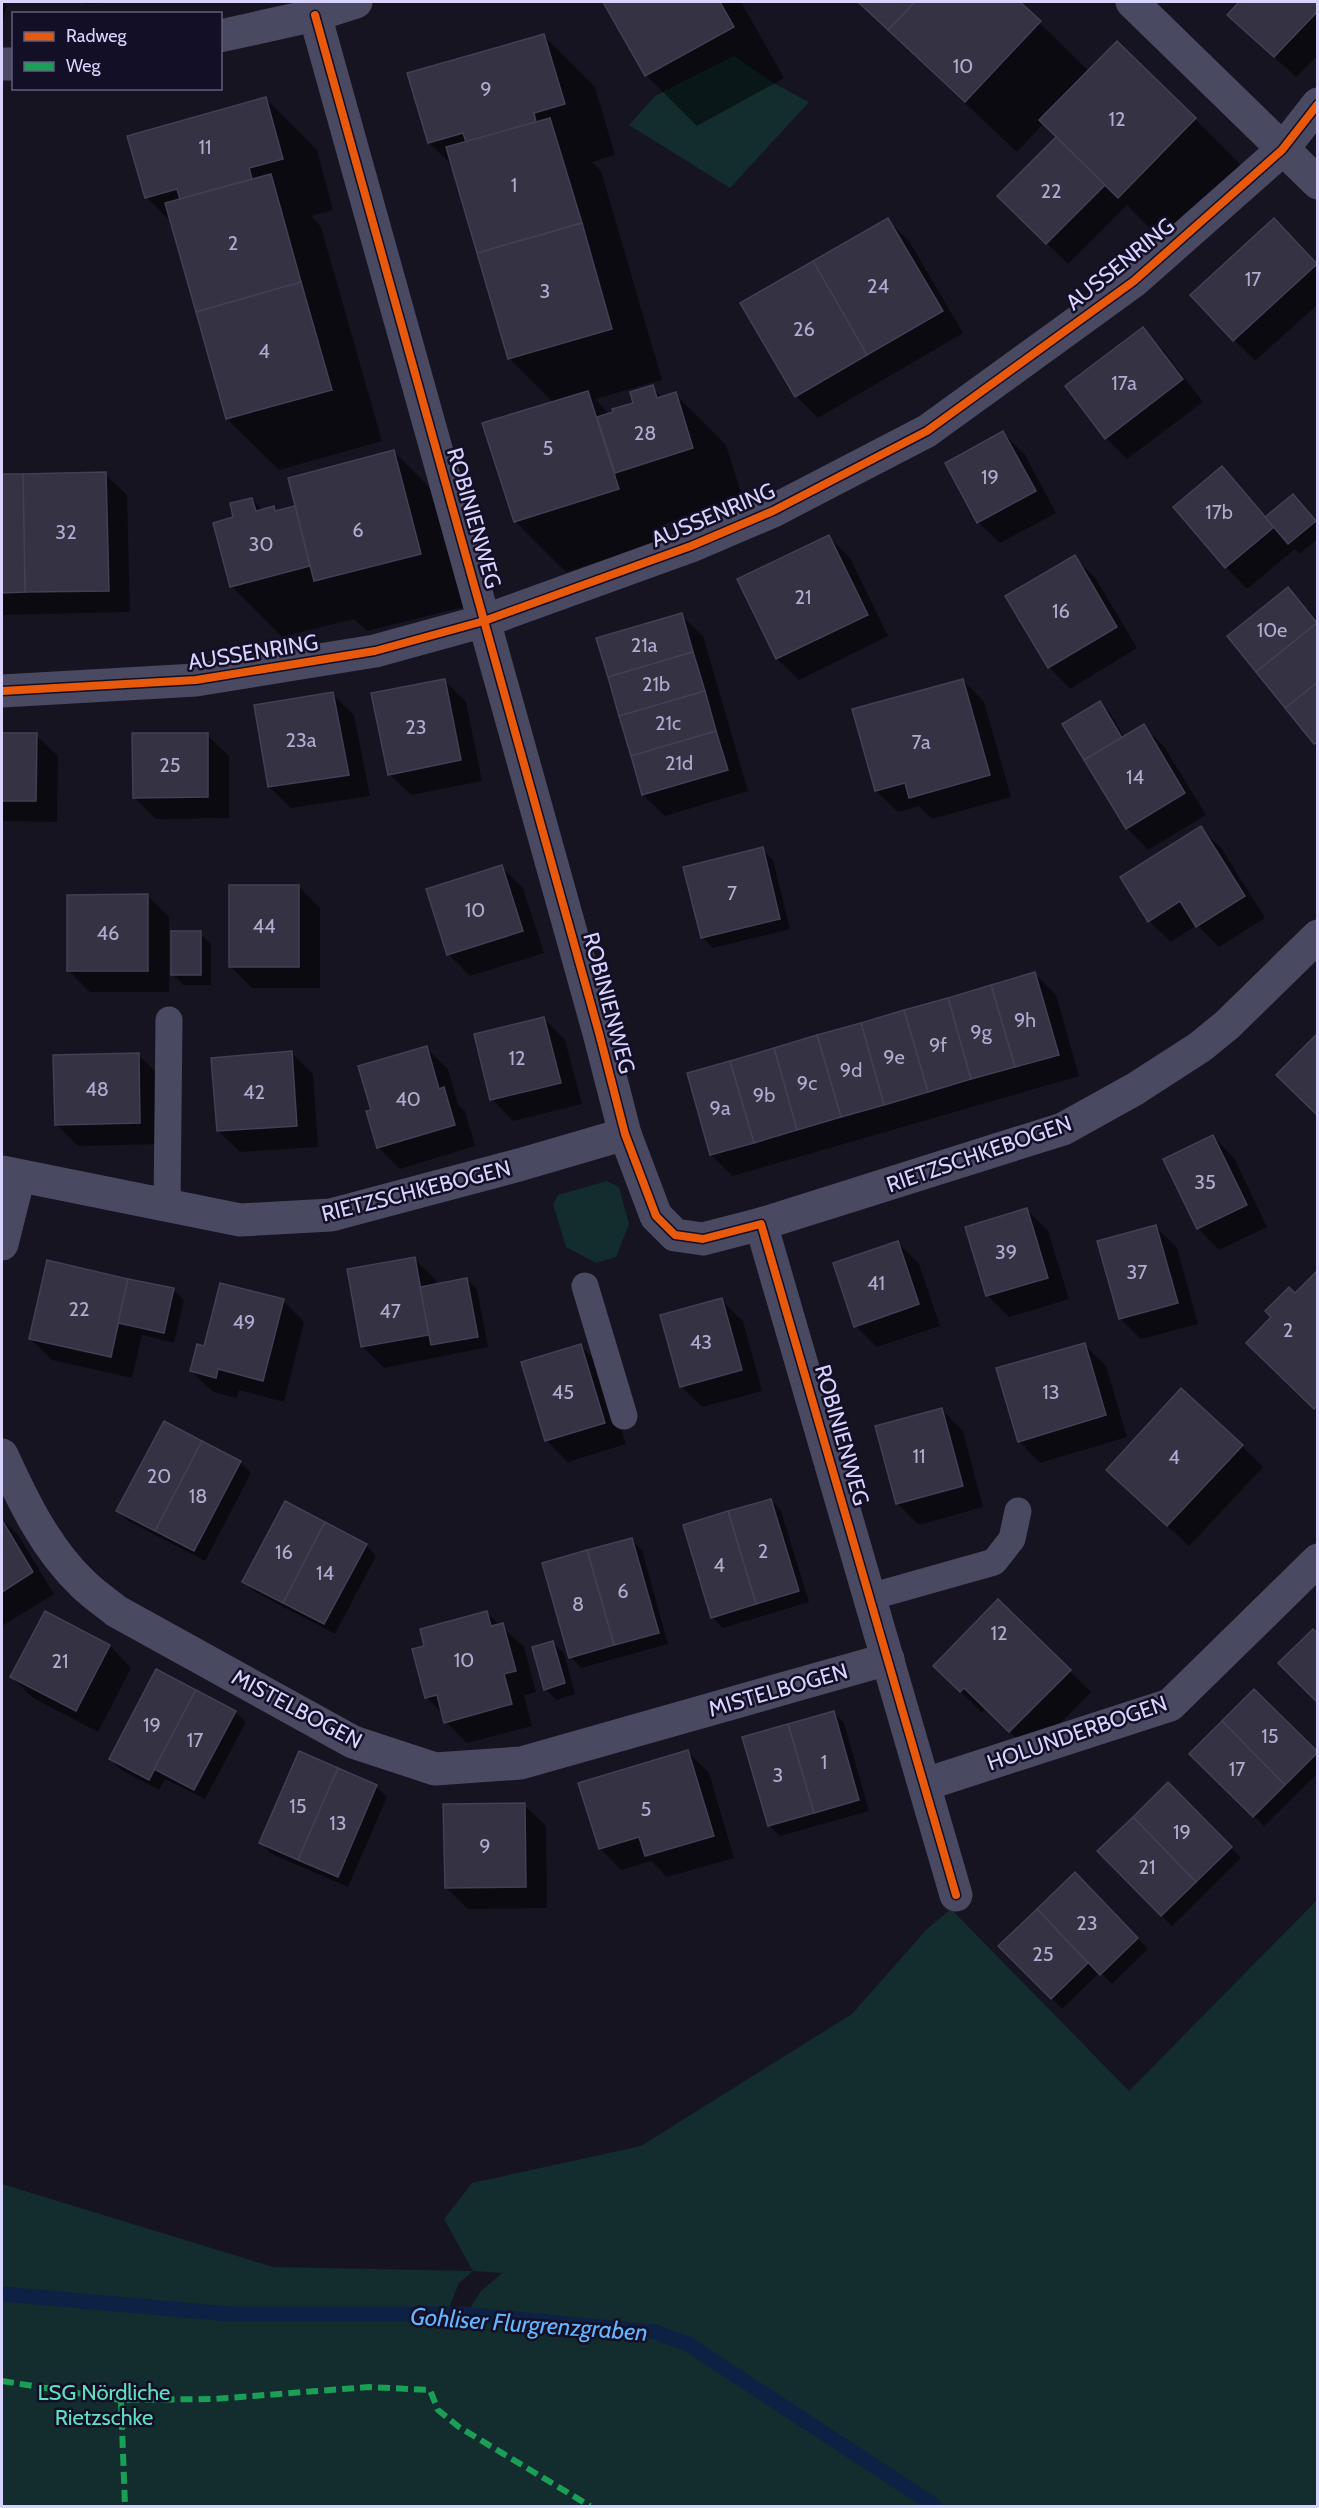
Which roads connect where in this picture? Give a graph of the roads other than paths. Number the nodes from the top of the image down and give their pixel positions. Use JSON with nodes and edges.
{"nodes":[{"id":1,"x":356,"y":2,"type":"edge"},
{"id":2,"x":1132,"y":2,"type":"edge"},
{"id":3,"x":315,"y":15,"type":"junction"},
{"id":4,"x":222,"y":36,"type":"edge"},
{"id":5,"x":1317,"y":104,"type":"edge"},
{"id":6,"x":1282,"y":150,"type":"junction"},
{"id":7,"x":1317,"y":183,"type":"edge"},
{"id":8,"x":484,"y":621,"type":"junction"},
{"id":9,"x":2,"y":691,"type":"edge"},
{"id":10,"x":1317,"y":936,"type":"edge"},
{"id":11,"x":169,"y":1020,"type":"dead end"},
{"id":12,"x":625,"y":1134,"type":"junction"},
{"id":13,"x":10,"y":1174,"type":"edge"},
{"id":14,"x":167,"y":1206,"type":"junction"},
{"id":15,"x":761,"y":1224,"type":"junction"},
{"id":16,"x":2,"y":1244,"type":"edge"},
{"id":17,"x":585,"y":1286,"type":"dead end"},
{"id":18,"x":624,"y":1416,"type":"dead end"},
{"id":19,"x":2,"y":1455,"type":"edge"},
{"id":20,"x":1017,"y":1511,"type":"dead end"},
{"id":21,"x":1317,"y":1560,"type":"edge"},
{"id":22,"x":870,"y":1597,"type":"junction"},
{"id":23,"x":888,"y":1659,"type":"junction"},
{"id":24,"x":926,"y":1784,"type":"junction"},
{"id":25,"x":956,"y":1895,"type":"dead end"}],
"edges":[{"from":1,"to":3,"type":"street"},
{"from":2,"to":6,"type":"street"},
{"from":3,"to":4,"type":"street"},
{"from":3,"to":8,"type":"street","name":"ROBINIENWEG"},
{"from":5,"to":6,"type":"street","name":"AUSSENRING"},
{"from":6,"to":7,"type":"street"},
{"from":6,"to":8,"type":"street","name":"AUSSENRING"},
{"from":8,"to":9,"type":"street","name":"AUSSENRING"},
{"from":8,"to":12,"type":"street","name":"ROBINIENWEG"},
{"from":10,"to":15,"type":"street","name":"RIETZSCHKEBOGEN"},
{"from":11,"to":14,"type":"lane"},
{"from":12,"to":14,"type":"street","name":"RIETZSCHKEBOGEN"},
{"from":12,"to":15,"type":"street","name":"ROBINIENWEG"},
{"from":13,"to":14,"type":"street","name":"RIETZSCHKEBOGEN"},
{"from":13,"to":16,"type":"street"},
{"from":15,"to":22,"type":"street","name":"ROBINIENWEG"},
{"from":17,"to":18,"type":"lane"},
{"from":19,"to":23,"type":"street","name":"MISTELBOGEN"},
{"from":20,"to":22,"type":"lane"},
{"from":21,"to":24,"type":"street","name":"HOLUNDERBOGEN"},
{"from":22,"to":23,"type":"street","name":"ROBINIENWEG"},
{"from":23,"to":24,"type":"street","name":"ROBINIENWEG"},
{"from":24,"to":25,"type":"street","name":"ROBINIENWEG"}]}
